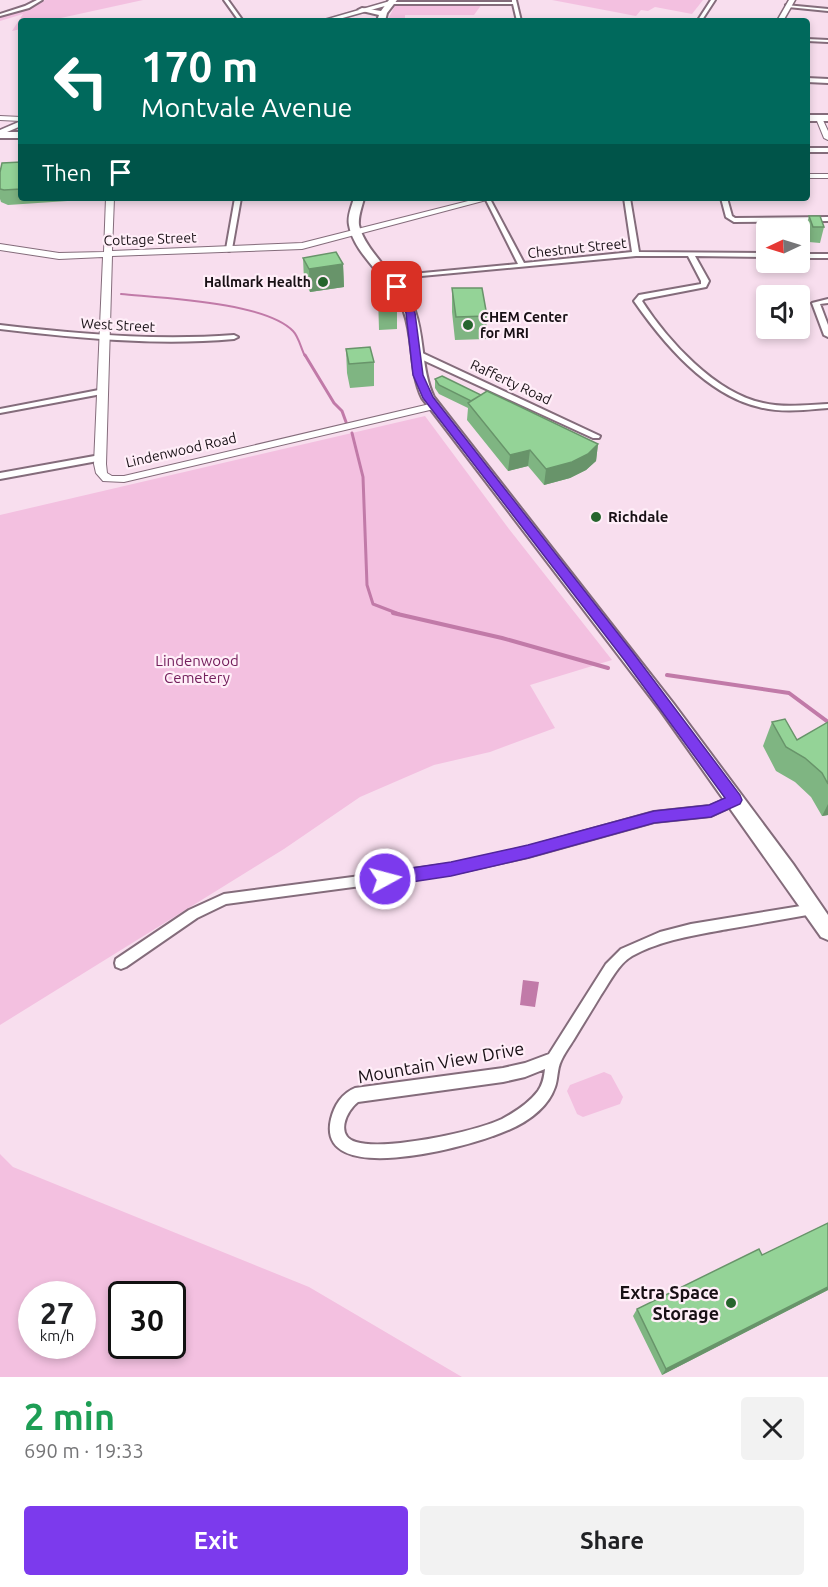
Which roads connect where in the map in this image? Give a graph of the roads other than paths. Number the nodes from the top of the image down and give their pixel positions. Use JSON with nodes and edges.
{"nodes":[{"id":1,"x":40,"y":0,"type":"edge"},
{"id":2,"x":226,"y":0,"type":"edge"},
{"id":3,"x":712,"y":0,"type":"edge"},
{"id":4,"x":514,"y":1,"type":"edge"},
{"id":5,"x":392,"y":2,"type":"edge"},
{"id":6,"x":790,"y":3,"type":"edge"},
{"id":7,"x":362,"y":10,"type":"junction"},
{"id":8,"x":828,"y":10,"type":"edge"},
{"id":9,"x":0,"y":15,"type":"edge"},
{"id":10,"x":382,"y":17,"type":"edge"},
{"id":11,"x":239,"y":18,"type":"edge"},
{"id":12,"x":334,"y":18,"type":"edge"},
{"id":13,"x":518,"y":18,"type":"edge"},
{"id":14,"x":701,"y":18,"type":"edge"},
{"id":15,"x":782,"y":18,"type":"edge"},
{"id":16,"x":810,"y":40,"type":"edge"},
{"id":17,"x":828,"y":41,"type":"edge"},
{"id":18,"x":810,"y":80,"type":"edge"},
{"id":19,"x":828,"y":81,"type":"edge"},
{"id":20,"x":0,"y":118,"type":"edge"},
{"id":21,"x":810,"y":118,"type":"edge"},
{"id":22,"x":818,"y":118,"type":"junction"},
{"id":23,"x":828,"y":118,"type":"edge"},
{"id":24,"x":18,"y":121,"type":"edge"},
{"id":25,"x":18,"y":124,"type":"edge"},
{"id":26,"x":0,"y":134,"type":"edge"},
{"id":27,"x":18,"y":134,"type":"edge"},
{"id":28,"x":827,"y":136,"type":"edge"},
{"id":29,"x":810,"y":150,"type":"edge"},
{"id":30,"x":828,"y":150,"type":"edge"},
{"id":31,"x":810,"y":176,"type":"edge"},
{"id":32,"x":828,"y":176,"type":"edge"},
{"id":33,"x":110,"y":201,"type":"edge"},
{"id":34,"x":237,"y":201,"type":"edge"},
{"id":35,"x":358,"y":201,"type":"edge"},
{"id":36,"x":478,"y":201,"type":"edge"},
{"id":37,"x":490,"y":201,"type":"edge"},
{"id":38,"x":627,"y":201,"type":"edge"},
{"id":39,"x":725,"y":201,"type":"edge"},
{"id":40,"x":828,"y":219,"type":"edge"},
{"id":41,"x":360,"y":238,"type":"junction"},
{"id":42,"x":0,"y":247,"type":"edge"},
{"id":43,"x":229,"y":249,"type":"junction"},
{"id":44,"x":108,"y":254,"type":"junction"},
{"id":45,"x":636,"y":254,"type":"junction"},
{"id":46,"x":691,"y":255,"type":"junction"},
{"id":47,"x":756,"y":255,"type":"edge"},
{"id":48,"x":810,"y":256,"type":"edge"},
{"id":49,"x":828,"y":256,"type":"edge"},
{"id":50,"x":522,"y":265,"type":"junction"},
{"id":51,"x":391,"y":278,"type":"junction"},
{"id":52,"x":828,"y":301,"type":"edge"},
{"id":53,"x":0,"y":327,"type":"edge"},
{"id":54,"x":828,"y":335,"type":"edge"},
{"id":55,"x":234,"y":337,"type":"dead end"},
{"id":56,"x":105,"y":339,"type":"junction"},
{"id":57,"x":415,"y":353,"type":"junction"},
{"id":58,"x":104,"y":391,"type":"junction"},
{"id":59,"x":434,"y":406,"type":"junction"},
{"id":60,"x":828,"y":406,"type":"edge"},
{"id":61,"x":0,"y":411,"type":"edge"},
{"id":62,"x":596,"y":436,"type":"dead end"},
{"id":63,"x":100,"y":458,"type":"junction"},
{"id":64,"x":0,"y":476,"type":"edge"},
{"id":65,"x":735,"y":800,"type":"junction"},
{"id":66,"x":813,"y":909,"type":"junction"},
{"id":67,"x":828,"y":931,"type":"edge"},
{"id":68,"x":121,"y":963,"type":"dead end"},
{"id":69,"x":554,"y":1059,"type":"junction"}],
"edges":[{"from":1,"to":9,"type":"street"},
{"from":2,"to":11,"type":"street"},
{"from":3,"to":14,"type":"street"},
{"from":4,"to":5,"type":"street"},
{"from":4,"to":13,"type":"street"},
{"from":5,"to":7,"type":"main road"},
{"from":5,"to":10,"type":"main road"},
{"from":6,"to":8,"type":"street"},
{"from":6,"to":15,"type":"main road"},
{"from":7,"to":10,"type":"main road"},
{"from":7,"to":12,"type":"main road"},
{"from":16,"to":17,"type":"street"},
{"from":18,"to":19,"type":"street"},
{"from":20,"to":24,"type":"street"},
{"from":21,"to":22,"type":"main road"},
{"from":22,"to":23,"type":"main road"},
{"from":22,"to":28,"type":"street"},
{"from":25,"to":26,"type":"main road"},
{"from":26,"to":27,"type":"main road"},
{"from":29,"to":30,"type":"street"},
{"from":31,"to":32,"type":"street"},
{"from":33,"to":44,"type":"street"},
{"from":34,"to":43,"type":"street"},
{"from":35,"to":41,"type":"main road"},
{"from":36,"to":41,"type":"street","name":"Cottage Street"},
{"from":37,"to":50,"type":"street"},
{"from":38,"to":45,"type":"street"},
{"from":39,"to":40,"type":"street"},
{"from":41,"to":43,"type":"street","name":"Cottage Street"},
{"from":41,"to":51,"type":"main road"},
{"from":42,"to":44,"type":"street","name":"Cottage Street"},
{"from":43,"to":44,"type":"street","name":"Cottage Street"},
{"from":44,"to":56,"type":"street"},
{"from":45,"to":46,"type":"street","name":"Chestnut Street"},
{"from":45,"to":50,"type":"street","name":"Chestnut Street"},
{"from":46,"to":47,"type":"street","name":"Chestnut Street"},
{"from":46,"to":60,"type":"street"},
{"from":48,"to":49,"type":"street"},
{"from":50,"to":51,"type":"street","name":"Chestnut Street"},
{"from":51,"to":57,"type":"main road"},
{"from":52,"to":54,"type":"street"},
{"from":53,"to":56,"type":"street","name":"West Street"},
{"from":55,"to":56,"type":"street","name":"West Street"},
{"from":56,"to":58,"type":"street"},
{"from":57,"to":59,"type":"main road"},
{"from":57,"to":62,"type":"street","name":"Rafferty Road"},
{"from":58,"to":61,"type":"street"},
{"from":58,"to":63,"type":"street"},
{"from":59,"to":63,"type":"street","name":"Lindenwood Road"},
{"from":59,"to":65,"type":"main road"},
{"from":63,"to":64,"type":"street"},
{"from":65,"to":66,"type":"main road"},
{"from":65,"to":68,"type":"street"},
{"from":66,"to":67,"type":"main road"},
{"from":66,"to":69,"type":"street","name":"Mountain View Drive"},
{"from":69,"to":69,"type":"street","name":"Mountain View Drive"}]}
